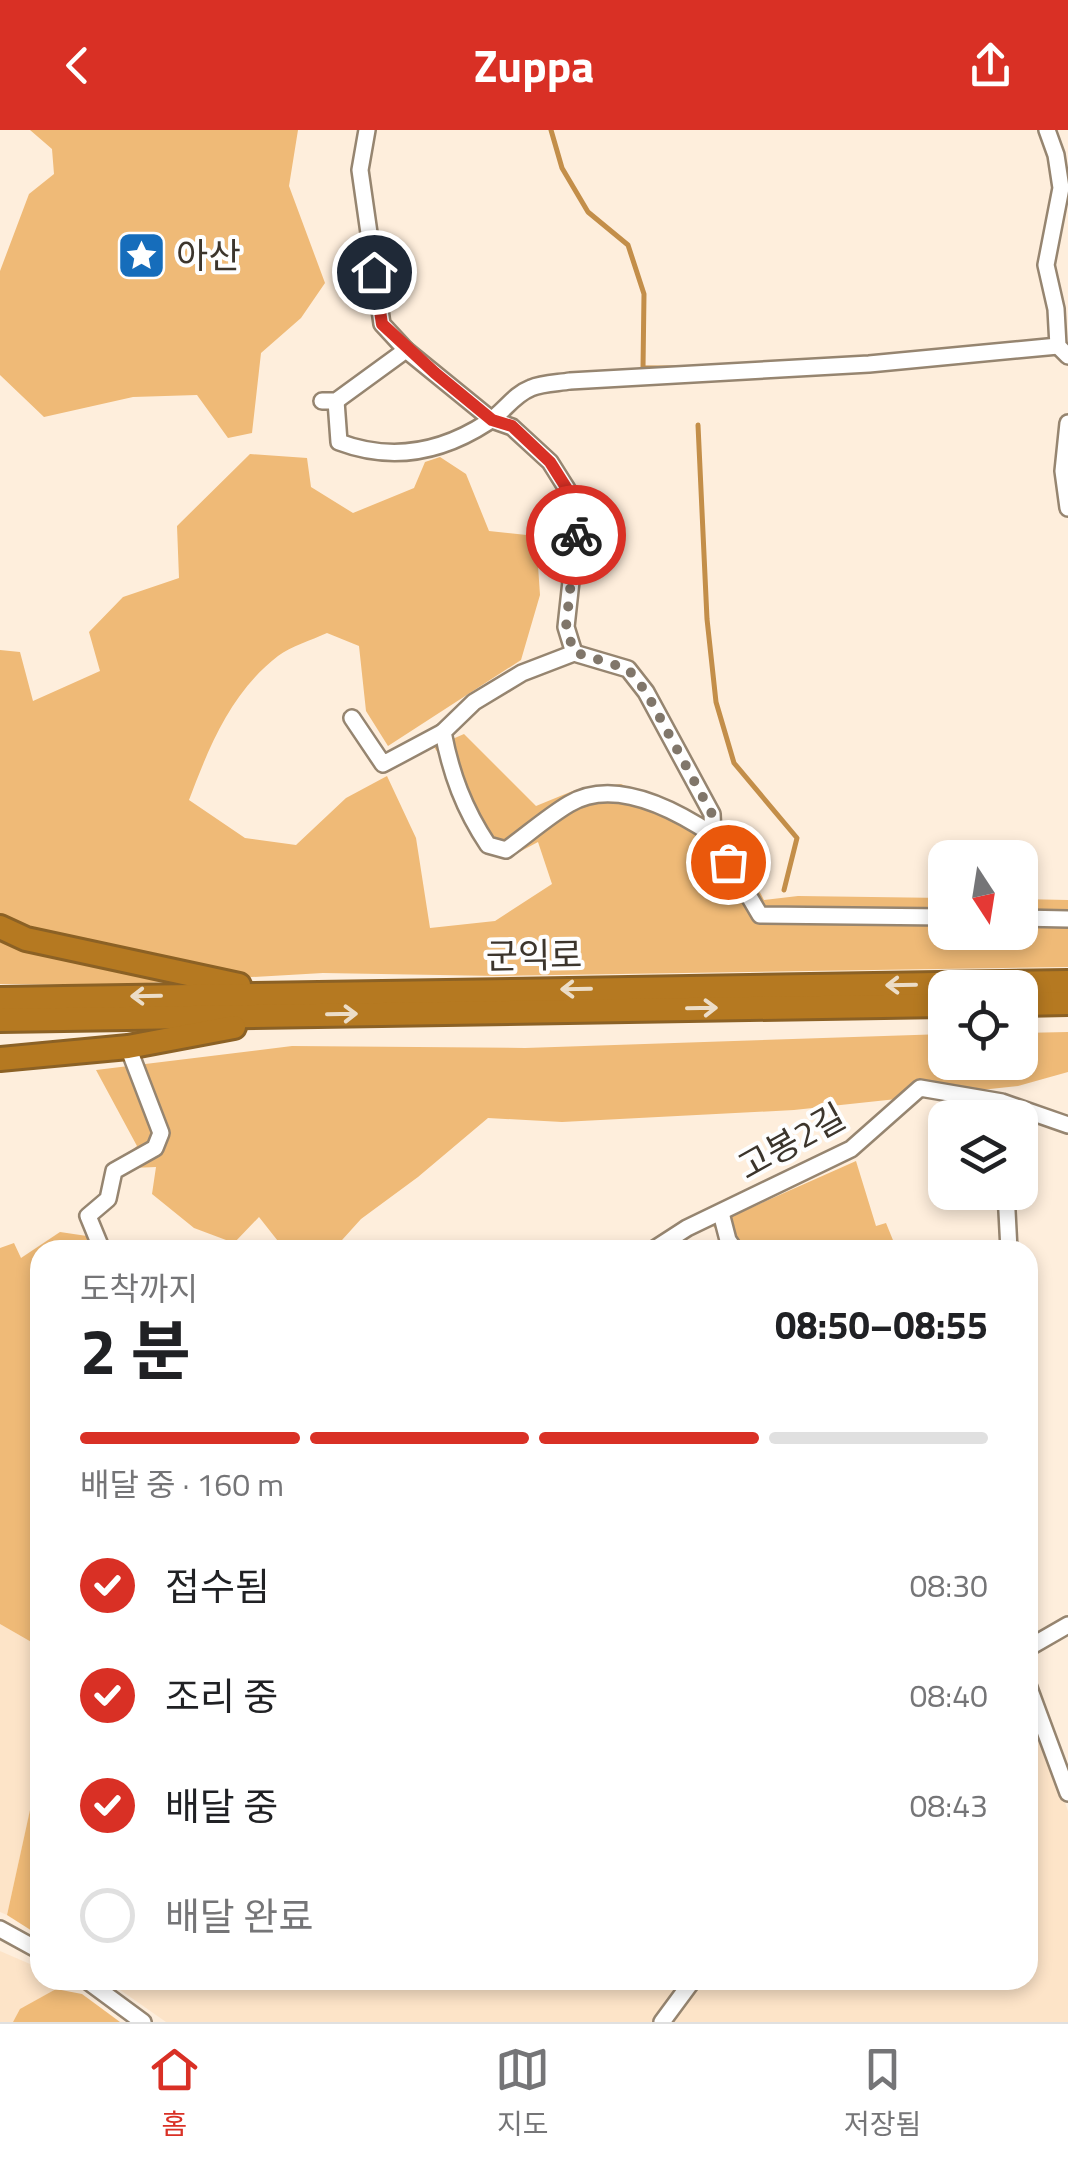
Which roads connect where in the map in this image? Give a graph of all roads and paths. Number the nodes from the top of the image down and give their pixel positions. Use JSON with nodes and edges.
{"nodes":[{"id":1,"x":367,"y":130,"type":"edge"},
{"id":2,"x":1047,"y":130,"type":"edge"},
{"id":3,"x":406,"y":350,"type":"junction"},
{"id":4,"x":1063,"y":351,"type":"edge"},
{"id":5,"x":492,"y":420,"type":"junction"},
{"id":6,"x":1068,"y":423,"type":"edge"},
{"id":7,"x":1068,"y":508,"type":"edge"},
{"id":8,"x":574,"y":652,"type":"junction"},
{"id":9,"x":352,"y":718,"type":"dead end"},
{"id":10,"x":443,"y":732,"type":"junction"},
{"id":11,"x":713,"y":835,"type":"junction"},
{"id":12,"x":928,"y":917,"type":"edge"},
{"id":13,"x":1038,"y":918,"type":"edge"},
{"id":14,"x":1068,"y":919,"type":"edge"},
{"id":15,"x":0,"y":928,"type":"edge"},
{"id":16,"x":0,"y":939,"type":"edge"},
{"id":17,"x":26,"y":939,"type":"junction"},
{"id":18,"x":1068,"y":982,"type":"edge"},
{"id":19,"x":277,"y":993,"type":"junction"},
{"id":20,"x":0,"y":1000,"type":"edge"},
{"id":21,"x":1068,"y":1003,"type":"edge"},
{"id":22,"x":1038,"y":1004,"type":"edge"},
{"id":23,"x":928,"y":1005,"type":"edge"},
{"id":24,"x":298,"y":1015,"type":"junction"},
{"id":25,"x":0,"y":1020,"type":"edge"},
{"id":26,"x":128,"y":1046,"type":"junction"},
{"id":27,"x":0,"y":1059,"type":"edge"},
{"id":28,"x":965,"y":1100,"type":"edge"},
{"id":29,"x":1038,"y":1118,"type":"edge"},
{"id":30,"x":1068,"y":1125,"type":"edge"},
{"id":31,"x":1007,"y":1210,"type":"edge"},
{"id":32,"x":721,"y":1213,"type":"junction"},
{"id":33,"x":98,"y":1240,"type":"edge"},
{"id":34,"x":668,"y":1240,"type":"edge"},
{"id":35,"x":728,"y":1240,"type":"edge"},
{"id":36,"x":1008,"y":1240,"type":"edge"},
{"id":37,"x":1068,"y":1626,"type":"edge"},
{"id":38,"x":1038,"y":1642,"type":"edge"},
{"id":39,"x":1038,"y":1712,"type":"edge"},
{"id":40,"x":1068,"y":1793,"type":"edge"},
{"id":41,"x":0,"y":1929,"type":"edge"},
{"id":42,"x":30,"y":1946,"type":"edge"},
{"id":43,"x":100,"y":1990,"type":"edge"},
{"id":44,"x":686,"y":1990,"type":"edge"},
{"id":45,"x":144,"y":2022,"type":"edge"},
{"id":46,"x":662,"y":2022,"type":"edge"}],
"edges":[{"from":1,"to":3,"type":"street"},
{"from":2,"to":4,"type":"street"},
{"from":3,"to":5,"type":"street"},
{"from":3,"to":5,"type":"street"},
{"from":4,"to":5,"type":"street"},
{"from":5,"to":8,"type":"street"},
{"from":6,"to":7,"type":"street"},
{"from":8,"to":10,"type":"street"},
{"from":8,"to":11,"type":"street"},
{"from":9,"to":10,"type":"street"},
{"from":10,"to":11,"type":"street"},
{"from":11,"to":12,"type":"street"},
{"from":13,"to":14,"type":"street"},
{"from":15,"to":17,"type":"highway"},
{"from":16,"to":17,"type":"highway"},
{"from":17,"to":19,"type":"highway"},
{"from":18,"to":19,"type":"highway","name":"군익로","one_way":true},
{"from":19,"to":20,"type":"highway","name":"군익로","one_way":true},
{"from":21,"to":22,"type":"highway"},
{"from":24,"to":23,"type":"highway","name":"군익로","one_way":true},
{"from":24,"to":25,"type":"highway","name":"군익로"},
{"from":24,"to":26,"type":"highway"},
{"from":26,"to":27,"type":"highway"},
{"from":26,"to":33,"type":"street"},
{"from":28,"to":32,"type":"street","name":"고봉2길"},
{"from":29,"to":30,"type":"street","name":"고봉2길"},
{"from":31,"to":36,"type":"street"},
{"from":32,"to":34,"type":"street","name":"고봉2길"},
{"from":32,"to":35,"type":"street"},
{"from":37,"to":38,"type":"street"},
{"from":39,"to":40,"type":"street"},
{"from":41,"to":42,"type":"street"},
{"from":43,"to":45,"type":"street"},
{"from":44,"to":46,"type":"street"}]}
